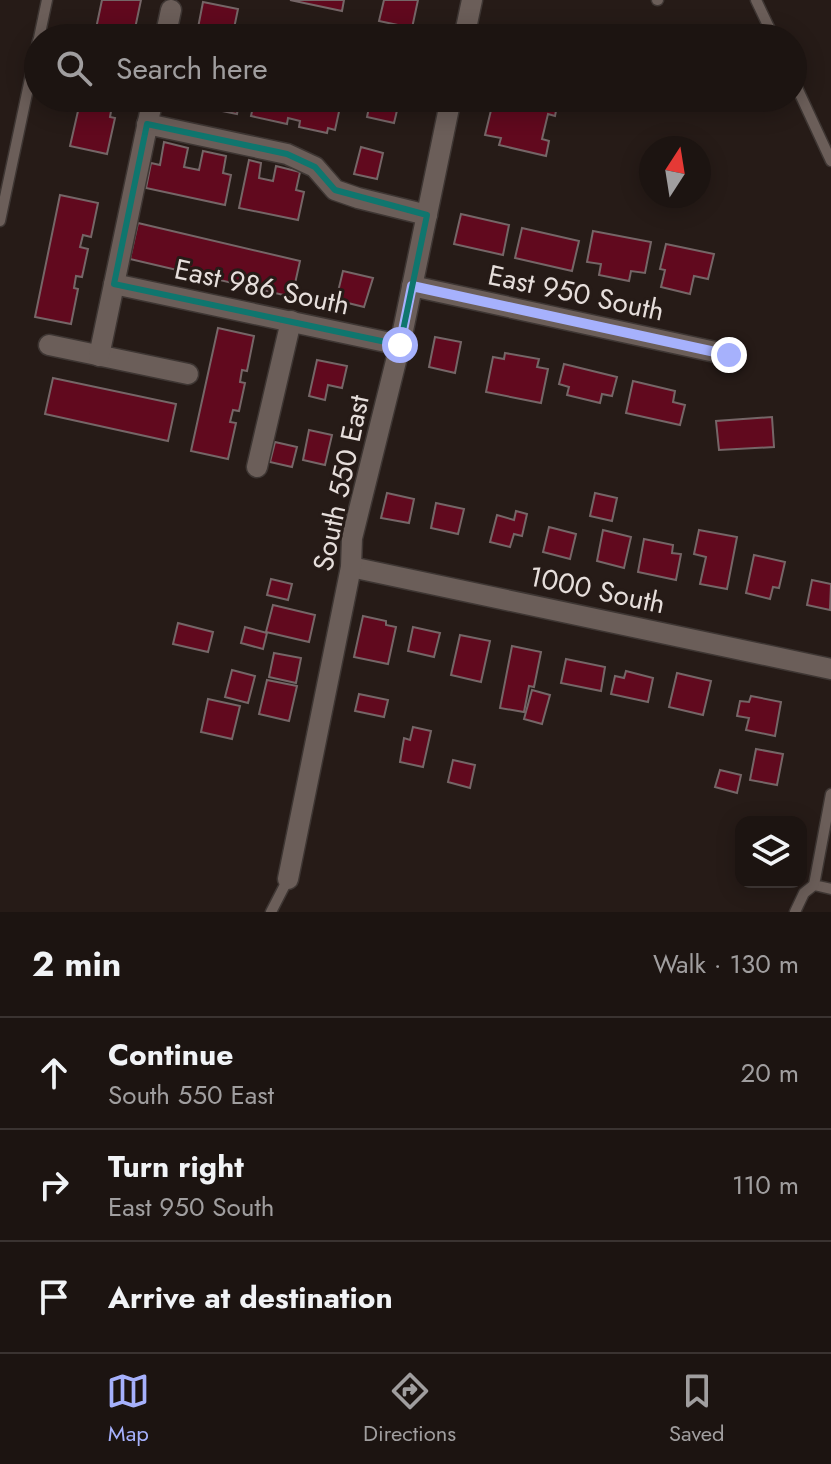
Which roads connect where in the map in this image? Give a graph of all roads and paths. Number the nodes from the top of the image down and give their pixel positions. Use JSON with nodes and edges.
{"nodes":[{"id":1,"x":47,"y":0,"type":"edge"},
{"id":2,"x":472,"y":0,"type":"edge"},
{"id":3,"x":756,"y":0,"type":"edge"},
{"id":4,"x":171,"y":10,"type":"dead end"},
{"id":5,"x":41,"y":24,"type":"edge"},
{"id":6,"x":168,"y":24,"type":"edge"},
{"id":7,"x":467,"y":24,"type":"edge"},
{"id":8,"x":767,"y":24,"type":"edge"},
{"id":9,"x":24,"y":106,"type":"edge"},
{"id":10,"x":807,"y":109,"type":"edge"},
{"id":11,"x":150,"y":112,"type":"edge"},
{"id":12,"x":448,"y":112,"type":"edge"},
{"id":13,"x":147,"y":124,"type":"junction"},
{"id":14,"x":831,"y":161,"type":"edge"},
{"id":15,"x":427,"y":215,"type":"junction"},
{"id":16,"x":0,"y":221,"type":"edge"},
{"id":17,"x":114,"y":284,"type":"junction"},
{"id":18,"x":412,"y":286,"type":"junction"},
{"id":19,"x":291,"y":321,"type":"junction"},
{"id":20,"x":49,"y":345,"type":"dead end"},
{"id":21,"x":400,"y":345,"type":"junction"},
{"id":22,"x":729,"y":355,"type":"dead end"},
{"id":23,"x":99,"y":356,"type":"junction"},
{"id":24,"x":188,"y":374,"type":"dead end"},
{"id":25,"x":257,"y":467,"type":"dead end"},
{"id":26,"x":351,"y":567,"type":"junction"},
{"id":27,"x":831,"y":669,"type":"edge"},
{"id":28,"x":831,"y":794,"type":"edge"},
{"id":29,"x":288,"y":879,"type":"joint"},
{"id":30,"x":814,"y":885,"type":"junction"},
{"id":31,"x":831,"y":889,"type":"edge"},
{"id":32,"x":271,"y":912,"type":"edge"},
{"id":33,"x":795,"y":912,"type":"edge"}],
"edges":[{"from":1,"to":5,"type":"lane"},
{"from":2,"to":7,"type":"street"},
{"from":3,"to":8,"type":"lane"},
{"from":4,"to":6,"type":"street"},
{"from":9,"to":16,"type":"lane"},
{"from":10,"to":14,"type":"lane"},
{"from":11,"to":13,"type":"street"},
{"from":12,"to":15,"type":"street","name":"South 550 East"},
{"from":13,"to":15,"type":"street"},
{"from":13,"to":17,"type":"street"},
{"from":15,"to":18,"type":"street","name":"South 550 East"},
{"from":17,"to":19,"type":"street","name":"East 986 South"},
{"from":17,"to":23,"type":"street"},
{"from":18,"to":21,"type":"street","name":"South 550 East"},
{"from":18,"to":22,"type":"street","name":"East 950 South"},
{"from":19,"to":21,"type":"street","name":"East 986 South"},
{"from":19,"to":25,"type":"street"},
{"from":20,"to":23,"type":"street"},
{"from":21,"to":26,"type":"street","name":"South 550 East"},
{"from":23,"to":24,"type":"street"},
{"from":26,"to":27,"type":"street","name":"1000 South"},
{"from":26,"to":29,"type":"street","name":"South 550 East"},
{"from":28,"to":30,"type":"lane"},
{"from":29,"to":32,"type":"lane"},
{"from":30,"to":31,"type":"lane"},
{"from":30,"to":33,"type":"lane"}]}
